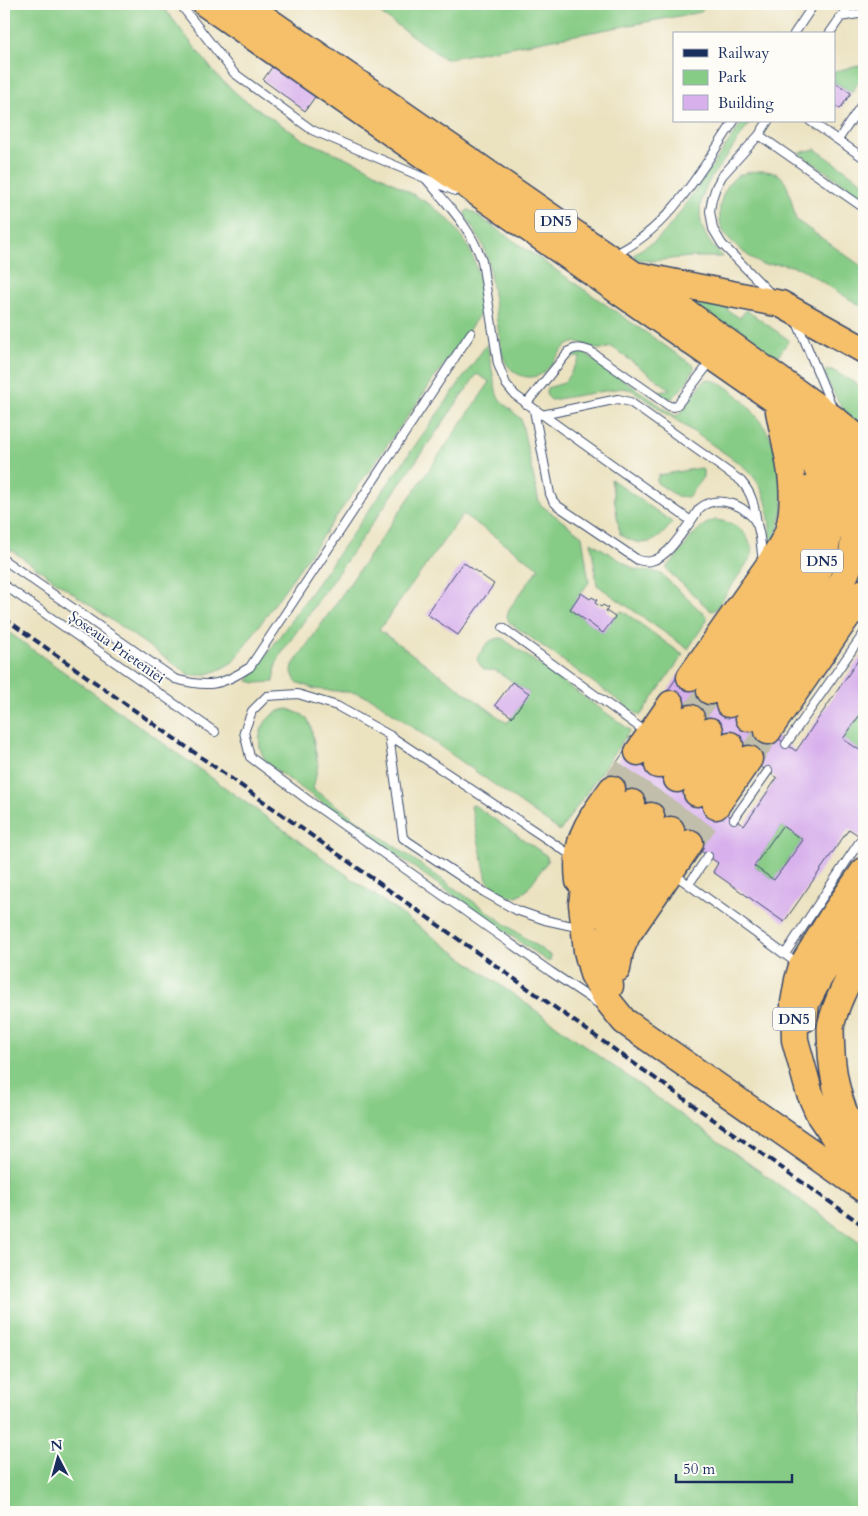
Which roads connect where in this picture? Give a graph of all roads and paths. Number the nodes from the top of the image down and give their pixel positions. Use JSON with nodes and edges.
{"nodes":[{"id":1,"x":180,"y":4,"type":"edge"},
{"id":2,"x":206,"y":4,"type":"edge"},
{"id":3,"x":244,"y":4,"type":"edge"},
{"id":4,"x":814,"y":4,"type":"edge"},
{"id":5,"x":850,"y":4,"type":"edge"},
{"id":6,"x":864,"y":13,"type":"edge"},
{"id":7,"x":840,"y":17,"type":"junction"},
{"id":8,"x":795,"y":32,"type":"edge"},
{"id":9,"x":829,"y":32,"type":"edge"},
{"id":10,"x":864,"y":101,"type":"edge"},
{"id":11,"x":733,"y":122,"type":"edge"},
{"id":12,"x":767,"y":122,"type":"edge"},
{"id":13,"x":811,"y":122,"type":"edge"},
{"id":14,"x":759,"y":135,"type":"junction"},
{"id":15,"x":838,"y":140,"type":"junction"},
{"id":16,"x":863,"y":156,"type":"edge"},
{"id":17,"x":426,"y":179,"type":"junction"},
{"id":18,"x":461,"y":194,"type":"dead end"},
{"id":19,"x":470,"y":197,"type":"dead end"},
{"id":20,"x":864,"y":208,"type":"edge"},
{"id":21,"x":505,"y":212,"type":"junction"},
{"id":22,"x":607,"y":257,"type":"junction"},
{"id":23,"x":633,"y":274,"type":"junction"},
{"id":24,"x":787,"y":307,"type":"junction"},
{"id":25,"x":471,"y":333,"type":"dead end"},
{"id":26,"x":864,"y":350,"type":"edge"},
{"id":27,"x":714,"y":357,"type":"junction"},
{"id":28,"x":778,"y":402,"type":"junction"},
{"id":29,"x":526,"y":404,"type":"junction"},
{"id":30,"x":534,"y":410,"type":"junction"},
{"id":31,"x":542,"y":415,"type":"junction"},
{"id":32,"x":838,"y":422,"type":"junction"},
{"id":33,"x":864,"y":443,"type":"edge"},
{"id":34,"x":864,"y":474,"type":"edge"},
{"id":35,"x":691,"y":521,"type":"junction"},
{"id":36,"x":757,"y":525,"type":"junction"},
{"id":37,"x":4,"y":560,"type":"edge"},
{"id":38,"x":765,"y":570,"type":"junction"},
{"id":39,"x":4,"y":585,"type":"edge"},
{"id":40,"x":861,"y":614,"type":"edge"},
{"id":41,"x":503,"y":628,"type":"dead end"},
{"id":42,"x":739,"y":711,"type":"junction"},
{"id":43,"x":215,"y":732,"type":"dead end"},
{"id":44,"x":389,"y":735,"type":"junction"},
{"id":45,"x":720,"y":738,"type":"junction"},
{"id":46,"x":681,"y":778,"type":"junction"},
{"id":47,"x":661,"y":823,"type":"junction"},
{"id":48,"x":862,"y":838,"type":"dead end"},
{"id":49,"x":578,"y":860,"type":"junction"},
{"id":50,"x":864,"y":871,"type":"edge"},
{"id":51,"x":680,"y":878,"type":"junction"},
{"id":52,"x":864,"y":912,"type":"edge"},
{"id":53,"x":584,"y":917,"type":"junction"},
{"id":54,"x":864,"y":955,"type":"edge"},
{"id":55,"x":793,"y":960,"type":"junction"},
{"id":56,"x":624,"y":1021,"type":"junction"},
{"id":57,"x":802,"y":1064,"type":"junction"},
{"id":58,"x":864,"y":1150,"type":"edge"},
{"id":59,"x":864,"y":1166,"type":"edge"},
{"id":60,"x":864,"y":1189,"type":"edge"}],
"edges":[{"from":1,"to":17,"type":"lane"},
{"from":2,"to":21,"type":"highway","number":"DN5"},
{"from":3,"to":22,"type":"highway","number":"DN5"},
{"from":4,"to":8,"type":"lane"},
{"from":5,"to":7,"type":"lane"},
{"from":6,"to":7,"type":"lane"},
{"from":7,"to":9,"type":"lane"},
{"from":10,"to":15,"type":"lane"},
{"from":11,"to":22,"type":"lane"},
{"from":12,"to":14,"type":"lane"},
{"from":13,"to":15,"type":"lane"},
{"from":14,"to":20,"type":"lane"},
{"from":14,"to":24,"type":"lane"},
{"from":15,"to":16,"type":"lane"},
{"from":17,"to":18,"type":"lane"},
{"from":17,"to":29,"type":"lane"},
{"from":19,"to":21,"type":"lane"},
{"from":21,"to":27,"type":"highway","number":"DN5"},
{"from":22,"to":23,"type":"highway","number":"DN5"},
{"from":23,"to":24,"type":"highway","number":"DN5"},
{"from":23,"to":32,"type":"highway","number":"DN5"},
{"from":24,"to":26,"type":"highway","number":"DN5"},
{"from":24,"to":32,"type":"lane"},
{"from":25,"to":37,"type":"lane"},
{"from":27,"to":28,"type":"highway","number":"DN5"},
{"from":27,"to":29,"type":"lane"},
{"from":28,"to":34,"type":"highway","number":"DN5"},
{"from":28,"to":38,"type":"highway","number":"DN5"},
{"from":28,"to":42,"type":"highway","number":"DN5"},
{"from":29,"to":30,"type":"lane"},
{"from":30,"to":31,"type":"lane"},
{"from":30,"to":35,"type":"lane"},
{"from":31,"to":35,"type":"lane"},
{"from":31,"to":36,"type":"lane"},
{"from":32,"to":33,"type":"highway","number":"DN5"},
{"from":35,"to":36,"type":"lane"},
{"from":36,"to":38,"type":"lane"},
{"from":38,"to":42,"type":"highway","number":"DN5"},
{"from":39,"to":43,"type":"lane","name":"Șoseaua Prieteniei"},
{"from":40,"to":42,"type":"highway"},
{"from":41,"to":46,"type":"lane"},
{"from":44,"to":49,"type":"lane"},
{"from":44,"to":53,"type":"lane"},
{"from":44,"to":56,"type":"lane"},
{"from":45,"to":46,"type":"highway"},
{"from":45,"to":46,"type":"highway"},
{"from":45,"to":46,"type":"lane"},
{"from":47,"to":49,"type":"highway"},
{"from":47,"to":51,"type":"highway"},
{"from":47,"to":53,"type":"highway"},
{"from":47,"to":56,"type":"highway"},
{"from":48,"to":55,"type":"lane"},
{"from":49,"to":53,"type":"highway"},
{"from":50,"to":55,"type":"highway","number":"DN5"},
{"from":51,"to":55,"type":"lane"},
{"from":51,"to":56,"type":"highway"},
{"from":52,"to":57,"type":"highway","number":"DN5"},
{"from":53,"to":56,"type":"highway"},
{"from":54,"to":58,"type":"highway","number":"DN5"},
{"from":55,"to":57,"type":"highway","number":"DN5"},
{"from":56,"to":60,"type":"highway"},
{"from":57,"to":59,"type":"highway","number":"DN5"}]}
